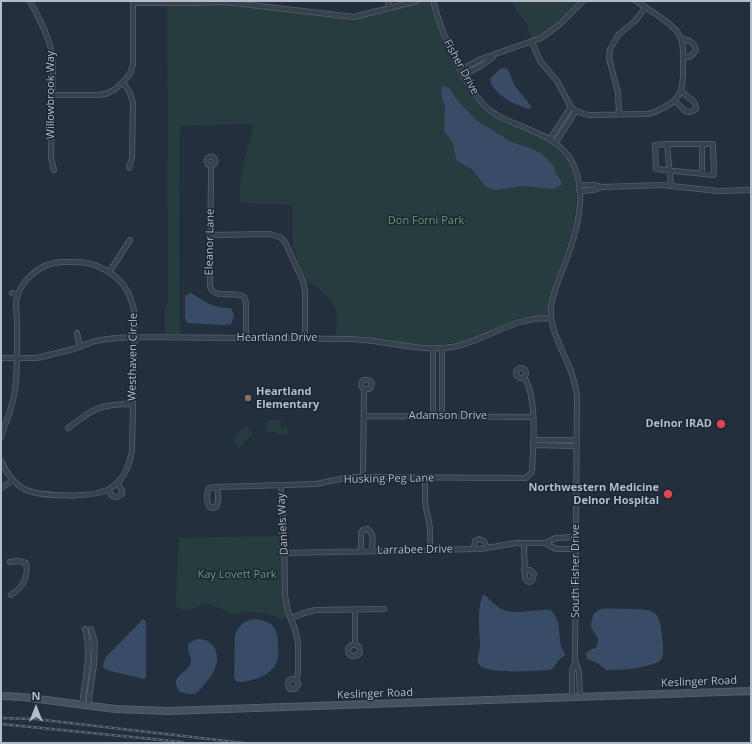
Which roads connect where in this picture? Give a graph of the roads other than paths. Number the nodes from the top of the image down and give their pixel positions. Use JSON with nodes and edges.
{"nodes":[{"id":1,"x":30,"y":1,"type":"edge"},
{"id":2,"x":211,"y":1,"type":"edge"},
{"id":3,"x":388,"y":1,"type":"edge"},
{"id":4,"x":417,"y":1,"type":"edge"},
{"id":5,"x":433,"y":1,"type":"edge"},
{"id":6,"x":583,"y":1,"type":"edge"},
{"id":7,"x":636,"y":1,"type":"edge"},
{"id":8,"x":133,"y":2,"type":"edge"},
{"id":9,"x":270,"y":4,"type":"edge"},
{"id":10,"x":389,"y":8,"type":"junction"},
{"id":11,"x":645,"y":8,"type":"junction"},
{"id":12,"x":682,"y":39,"type":"junction"},
{"id":13,"x":532,"y":42,"type":"junction"},
{"id":14,"x":498,"y":54,"type":"junction"},
{"id":15,"x":683,"y":58,"type":"junction"},
{"id":16,"x":461,"y":70,"type":"junction"},
{"id":17,"x":464,"y":75,"type":"junction"},
{"id":18,"x":123,"y":82,"type":"junction"},
{"id":19,"x":681,"y":91,"type":"junction"},
{"id":20,"x":53,"y":95,"type":"junction"},
{"id":21,"x":675,"y":101,"type":"junction"},
{"id":22,"x":571,"y":107,"type":"junction"},
{"id":23,"x":576,"y":111,"type":"junction"},
{"id":24,"x":619,"y":114,"type":"junction"},
{"id":25,"x":550,"y":139,"type":"junction"},
{"id":26,"x":555,"y":143,"type":"junction"},
{"id":27,"x":667,"y":144,"type":"junction"},
{"id":28,"x":702,"y":144,"type":"junction"},
{"id":29,"x":211,"y":166,"type":"dead end"},
{"id":30,"x":129,"y":168,"type":"dead end"},
{"id":31,"x":54,"y":170,"type":"dead end"},
{"id":32,"x":669,"y":171,"type":"junction"},
{"id":33,"x":702,"y":174,"type":"junction"},
{"id":34,"x":671,"y":186,"type":"junction"},
{"id":35,"x":579,"y":188,"type":"junction"},
{"id":36,"x":751,"y":190,"type":"edge"},
{"id":37,"x":210,"y":235,"type":"junction"},
{"id":38,"x":130,"y":240,"type":"dead end"},
{"id":39,"x":110,"y":271,"type":"junction"},
{"id":40,"x":12,"y":293,"type":"dead end"},
{"id":41,"x":18,"y":295,"type":"junction"},
{"id":42,"x":551,"y":318,"type":"junction"},
{"id":43,"x":77,"y":333,"type":"dead end"},
{"id":44,"x":135,"y":337,"type":"junction"},
{"id":45,"x":246,"y":338,"type":"junction"},
{"id":46,"x":305,"y":338,"type":"junction"},
{"id":47,"x":80,"y":347,"type":"junction"},
{"id":48,"x":442,"y":348,"type":"junction"},
{"id":49,"x":433,"y":349,"type":"junction"},
{"id":50,"x":1,"y":358,"type":"edge"},
{"id":51,"x":17,"y":358,"type":"junction"},
{"id":52,"x":524,"y":377,"type":"dead end"},
{"id":53,"x":364,"y":390,"type":"dead end"},
{"id":54,"x":133,"y":404,"type":"junction"},
{"id":55,"x":364,"y":416,"type":"junction"},
{"id":56,"x":433,"y":416,"type":"junction"},
{"id":57,"x":442,"y":416,"type":"junction"},
{"id":58,"x":533,"y":416,"type":"junction"},
{"id":59,"x":68,"y":428,"type":"dead end"},
{"id":60,"x":1,"y":437,"type":"edge"},
{"id":61,"x":533,"y":440,"type":"junction"},
{"id":62,"x":576,"y":440,"type":"junction"},
{"id":63,"x":533,"y":445,"type":"junction"},
{"id":64,"x":576,"y":446,"type":"junction"},
{"id":65,"x":1,"y":461,"type":"edge"},
{"id":66,"x":6,"y":472,"type":"junction"},
{"id":67,"x":1,"y":475,"type":"edge"},
{"id":68,"x":363,"y":477,"type":"junction"},
{"id":69,"x":425,"y":478,"type":"junction"},
{"id":70,"x":12,"y":481,"type":"junction"},
{"id":71,"x":117,"y":483,"type":"junction"},
{"id":72,"x":281,"y":485,"type":"junction"},
{"id":73,"x":217,"y":487,"type":"dead end"},
{"id":74,"x":1,"y":488,"type":"edge"},
{"id":75,"x":108,"y":490,"type":"junction"},
{"id":76,"x":576,"y":538,"type":"junction"},
{"id":77,"x":524,"y":543,"type":"junction"},
{"id":78,"x":545,"y":543,"type":"junction"},
{"id":79,"x":487,"y":548,"type":"junction"},
{"id":80,"x":474,"y":549,"type":"junction"},
{"id":81,"x":576,"y":549,"type":"junction"},
{"id":82,"x":430,"y":550,"type":"junction"},
{"id":83,"x":372,"y":551,"type":"junction"},
{"id":84,"x":361,"y":552,"type":"junction"},
{"id":85,"x":285,"y":553,"type":"junction"},
{"id":86,"x":10,"y":562,"type":"dead end"},
{"id":87,"x":524,"y":570,"type":"dead end"},
{"id":88,"x":11,"y":595,"type":"dead end"},
{"id":89,"x":384,"y":609,"type":"dead end"},
{"id":90,"x":354,"y":610,"type":"junction"},
{"id":91,"x":291,"y":618,"type":"junction"},
{"id":92,"x":86,"y":629,"type":"dead end"},
{"id":93,"x":91,"y":629,"type":"dead end"},
{"id":94,"x":355,"y":644,"type":"dead end"},
{"id":95,"x":575,"y":660,"type":"junction"},
{"id":96,"x":296,"y":679,"type":"dead end"},
{"id":97,"x":751,"y":691,"type":"edge"},
{"id":98,"x":1,"y":696,"type":"edge"},
{"id":99,"x":572,"y":696,"type":"junction"},
{"id":100,"x":580,"y":696,"type":"junction"},
{"id":101,"x":85,"y":705,"type":"junction"}],
"edges":[{"from":1,"to":20,"type":"street","name":"Willowbrook Way"},
{"from":2,"to":8,"type":"street"},
{"from":2,"to":9,"type":"street"},
{"from":3,"to":10,"type":"street"},
{"from":4,"to":10,"type":"street"},
{"from":5,"to":16,"type":"street","name":"Fisher Drive"},
{"from":6,"to":13,"type":"street"},
{"from":7,"to":11,"type":"street"},
{"from":8,"to":18,"type":"street"},
{"from":9,"to":10,"type":"street"},
{"from":11,"to":12,"type":"street"},
{"from":11,"to":24,"type":"street"},
{"from":12,"to":15,"type":"street"},
{"from":12,"to":15,"type":"street"},
{"from":13,"to":14,"type":"street"},
{"from":13,"to":22,"type":"street"},
{"from":14,"to":16,"type":"street"},
{"from":14,"to":17,"type":"street"},
{"from":15,"to":19,"type":"street"},
{"from":16,"to":17,"type":"street","name":"Fisher Drive"},
{"from":17,"to":25,"type":"street","name":"Fisher Drive"},
{"from":18,"to":20,"type":"street"},
{"from":18,"to":30,"type":"street"},
{"from":19,"to":21,"type":"street"},
{"from":19,"to":21,"type":"street"},
{"from":20,"to":31,"type":"street","name":"Willowbrook Way"},
{"from":21,"to":24,"type":"street"},
{"from":22,"to":23,"type":"street"},
{"from":22,"to":25,"type":"street"},
{"from":23,"to":24,"type":"street"},
{"from":23,"to":26,"type":"street"},
{"from":25,"to":26,"type":"street","name":"Fisher Drive"},
{"from":26,"to":35,"type":"street","name":"Fisher Drive"},
{"from":27,"to":28,"type":"street"},
{"from":27,"to":32,"type":"street"},
{"from":27,"to":32,"type":"street"},
{"from":28,"to":33,"type":"street"},
{"from":28,"to":33,"type":"street"},
{"from":29,"to":37,"type":"street","name":"Eleanor Lane"},
{"from":32,"to":33,"type":"street"},
{"from":32,"to":34,"type":"street"},
{"from":34,"to":35,"type":"street"},
{"from":34,"to":36,"type":"street"},
{"from":35,"to":42,"type":"street","name":"Fisher Drive"},
{"from":37,"to":45,"type":"street","name":"Eleanor Lane"},
{"from":37,"to":46,"type":"street"},
{"from":38,"to":39,"type":"street"},
{"from":39,"to":41,"type":"street","name":"Westhaven Circle"},
{"from":39,"to":44,"type":"street","name":"Westhaven Circle"},
{"from":40,"to":41,"type":"street"},
{"from":41,"to":51,"type":"street","name":"Westhaven Circle"},
{"from":42,"to":48,"type":"street","name":"Heartland Drive"},
{"from":42,"to":62,"type":"street","name":"South Fisher Drive"},
{"from":43,"to":47,"type":"street"},
{"from":44,"to":45,"type":"street","name":"Heartland Drive"},
{"from":44,"to":47,"type":"street","name":"Heartland Drive"},
{"from":44,"to":54,"type":"street","name":"Westhaven Circle"},
{"from":45,"to":46,"type":"street","name":"Heartland Drive"},
{"from":46,"to":49,"type":"street","name":"Heartland Drive"},
{"from":47,"to":51,"type":"street","name":"Heartland Drive"},
{"from":48,"to":49,"type":"street","name":"Heartland Drive"},
{"from":48,"to":57,"type":"street"},
{"from":49,"to":56,"type":"street"},
{"from":50,"to":51,"type":"street","name":"Heartland Drive"},
{"from":51,"to":60,"type":"street","name":"Westhaven Circle"},
{"from":52,"to":58,"type":"street","name":"Husking Peg Lane"},
{"from":53,"to":55,"type":"street"},
{"from":54,"to":59,"type":"street"},
{"from":54,"to":71,"type":"street","name":"Westhaven Circle"},
{"from":55,"to":56,"type":"street","name":"Adamson Drive"},
{"from":55,"to":68,"type":"street"},
{"from":56,"to":57,"type":"street","name":"Adamson Drive"},
{"from":57,"to":58,"type":"street","name":"Adamson Drive"},
{"from":58,"to":61,"type":"street","name":"Husking Peg Lane"},
{"from":61,"to":62,"type":"street"},
{"from":61,"to":63,"type":"street","name":"Husking Peg Lane"},
{"from":62,"to":64,"type":"street","name":"South Fisher Drive"},
{"from":63,"to":64,"type":"street"},
{"from":63,"to":69,"type":"street","name":"Husking Peg Lane"},
{"from":64,"to":76,"type":"street","name":"South Fisher Drive"},
{"from":65,"to":66,"type":"street","name":"Westhaven Circle"},
{"from":66,"to":67,"type":"street"},
{"from":66,"to":70,"type":"street","name":"Westhaven Circle"},
{"from":68,"to":69,"type":"street","name":"Husking Peg Lane"},
{"from":68,"to":72,"type":"street","name":"Husking Peg Lane"},
{"from":69,"to":82,"type":"street"},
{"from":70,"to":74,"type":"street"},
{"from":70,"to":75,"type":"street","name":"Westhaven Circle"},
{"from":71,"to":75,"type":"street","name":"Westhaven Circle"},
{"from":71,"to":75,"type":"street","name":"Westhaven Circle"},
{"from":72,"to":73,"type":"street","name":"Husking Peg Lane"},
{"from":72,"to":85,"type":"street","name":"Daniels Way"},
{"from":76,"to":78,"type":"street","name":"Larrabee Drive"},
{"from":76,"to":81,"type":"street","name":"South Fisher Drive"},
{"from":77,"to":78,"type":"street","name":"Larrabee Drive"},
{"from":77,"to":79,"type":"street","name":"Larrabee Drive"},
{"from":77,"to":87,"type":"street"},
{"from":78,"to":81,"type":"street","name":"Larrabee Drive"},
{"from":79,"to":80,"type":"street","name":"Larrabee Drive"},
{"from":79,"to":80,"type":"street"},
{"from":80,"to":82,"type":"street","name":"Larrabee Drive"},
{"from":81,"to":95,"type":"street","name":"South Fisher Drive"},
{"from":82,"to":83,"type":"street","name":"Larrabee Drive"},
{"from":83,"to":84,"type":"street","name":"Larrabee Drive"},
{"from":83,"to":84,"type":"street"},
{"from":84,"to":85,"type":"street","name":"Larrabee Drive"},
{"from":85,"to":91,"type":"street","name":"Daniels Way"},
{"from":86,"to":88,"type":"street"},
{"from":89,"to":90,"type":"street"},
{"from":90,"to":91,"type":"street"},
{"from":90,"to":94,"type":"street"},
{"from":91,"to":96,"type":"street","name":"Daniels Way"},
{"from":92,"to":101,"type":"street"},
{"from":93,"to":101,"type":"street"},
{"from":95,"to":99,"type":"street","name":"South Fisher Drive"},
{"from":95,"to":100,"type":"street","name":"South Fisher Drive"},
{"from":97,"to":100,"type":"main road","name":"Keslinger Road"},
{"from":98,"to":101,"type":"main road","name":"Keslinger Road"},
{"from":99,"to":100,"type":"main road","name":"Keslinger Road"},
{"from":99,"to":101,"type":"main road","name":"Keslinger Road"}]}
